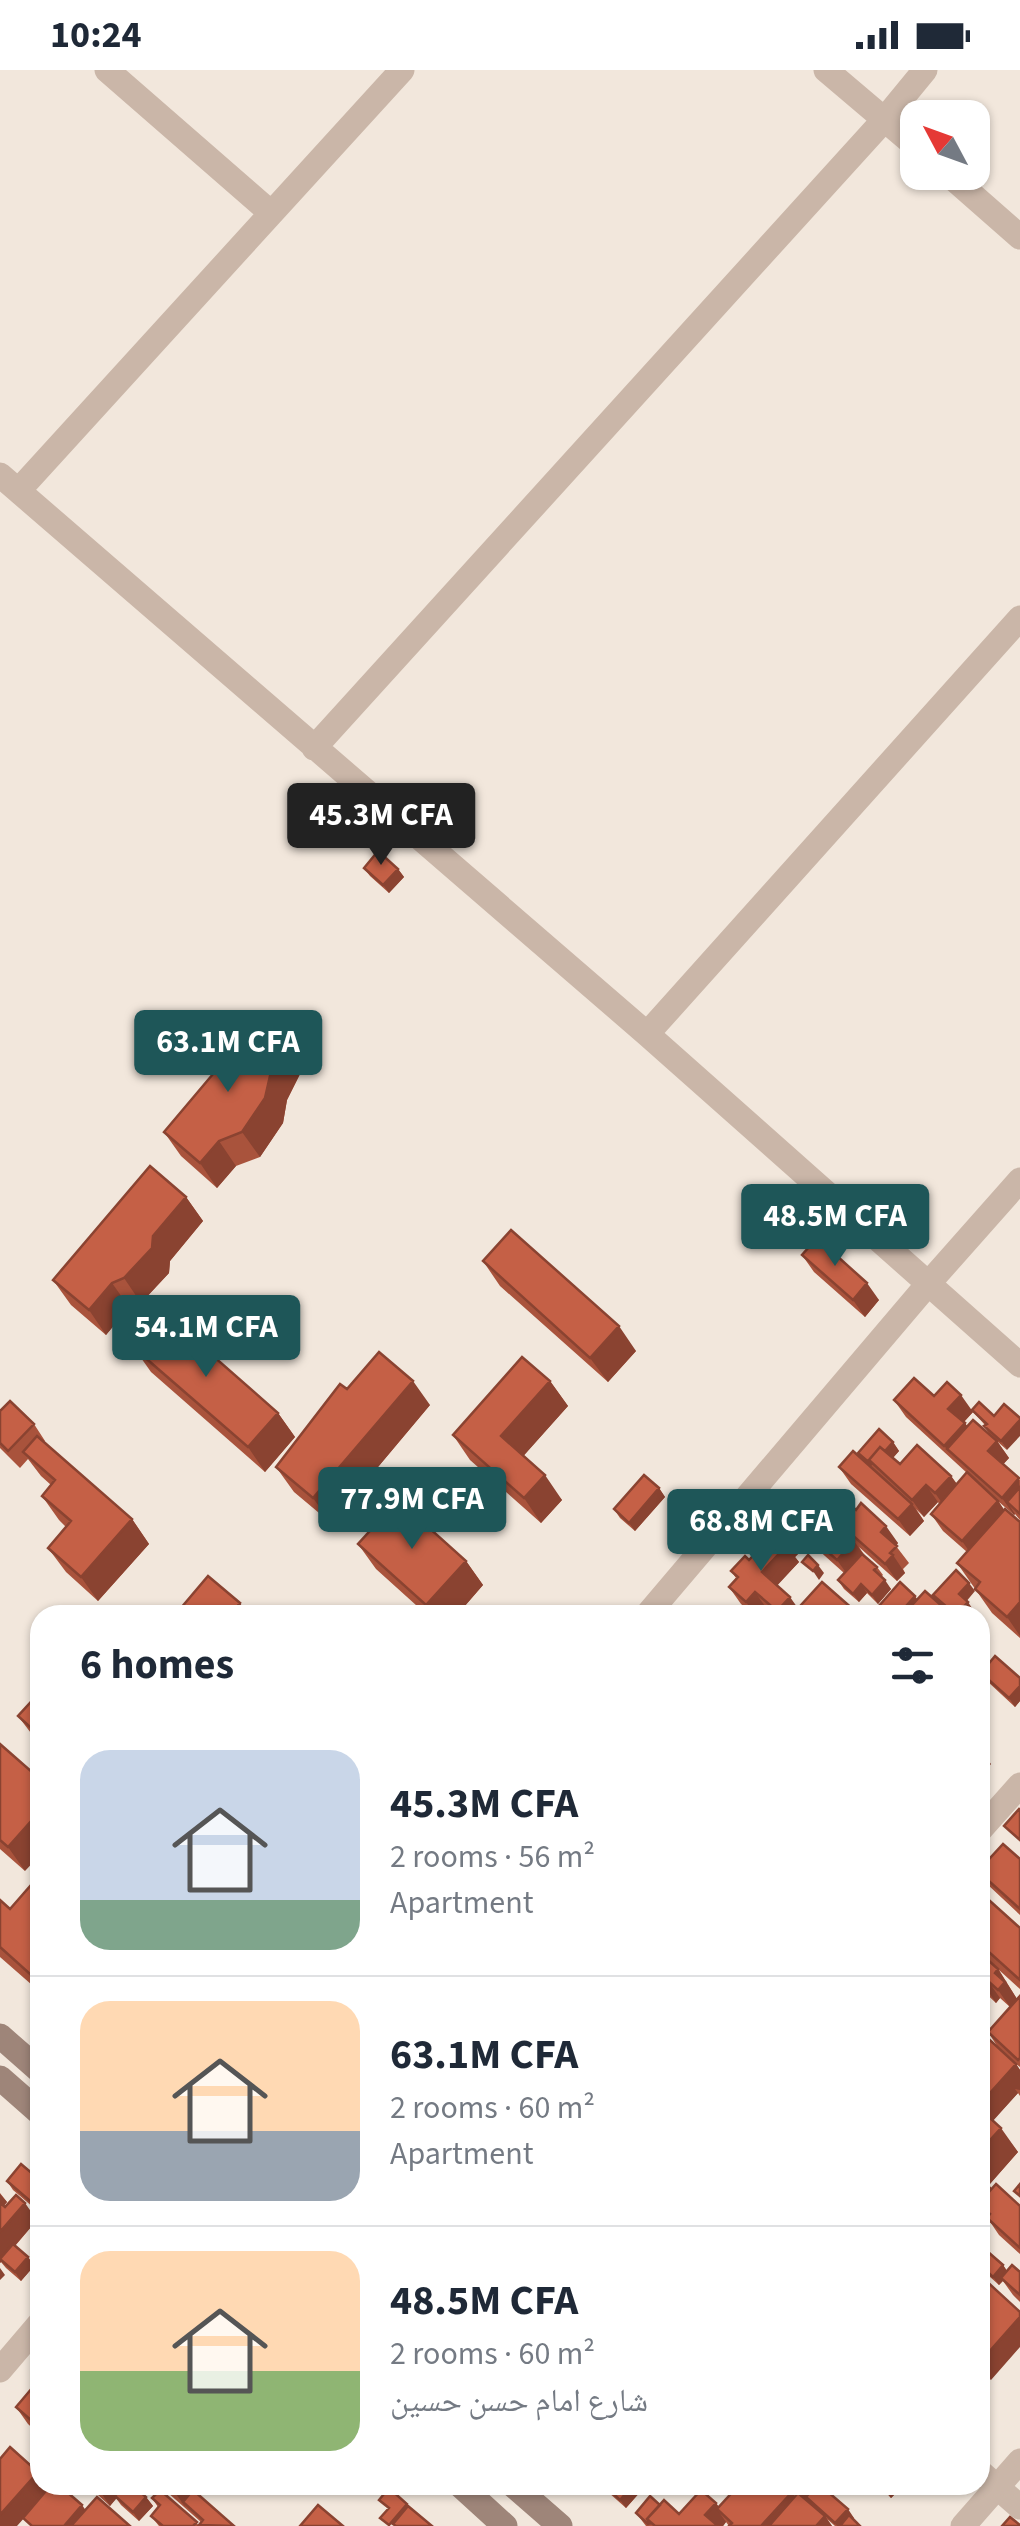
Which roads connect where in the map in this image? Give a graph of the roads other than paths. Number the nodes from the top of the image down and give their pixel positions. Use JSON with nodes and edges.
{"nodes":[{"id":1,"x":107,"y":70,"type":"edge"},
{"id":2,"x":402,"y":70,"type":"edge"},
{"id":3,"x":826,"y":70,"type":"edge"},
{"id":4,"x":925,"y":70,"type":"edge"},
{"id":5,"x":884,"y":120,"type":"junction"},
{"id":6,"x":900,"y":133,"type":"edge"},
{"id":7,"x":967,"y":190,"type":"edge"},
{"id":8,"x":271,"y":213,"type":"junction"},
{"id":9,"x":1020,"y":236,"type":"edge"},
{"id":10,"x":10,"y":482,"type":"edge"},
{"id":11,"x":1020,"y":618,"type":"edge"},
{"id":12,"x":314,"y":748,"type":"junction"},
{"id":13,"x":647,"y":1034,"type":"junction"},
{"id":14,"x":1020,"y":1180,"type":"edge"},
{"id":15,"x":928,"y":1284,"type":"junction"},
{"id":16,"x":1020,"y":1365,"type":"edge"},
{"id":17,"x":655,"y":1605,"type":"edge"},
{"id":18,"x":1020,"y":1785,"type":"edge"},
{"id":19,"x":990,"y":1819,"type":"edge"},
{"id":20,"x":0,"y":2036,"type":"edge"},
{"id":21,"x":30,"y":2062,"type":"edge"},
{"id":22,"x":0,"y":2078,"type":"edge"},
{"id":23,"x":30,"y":2104,"type":"edge"},
{"id":24,"x":30,"y":2335,"type":"edge"},
{"id":25,"x":0,"y":2370,"type":"edge"},
{"id":26,"x":1020,"y":2461,"type":"edge"},
{"id":27,"x":990,"y":2479,"type":"edge"},
{"id":28,"x":990,"y":2482,"type":"edge"},
{"id":29,"x":471,"y":2495,"type":"edge"},
{"id":30,"x":524,"y":2495,"type":"edge"},
{"id":31,"x":980,"y":2495,"type":"edge"},
{"id":32,"x":1020,"y":2506,"type":"edge"},
{"id":33,"x":505,"y":2526,"type":"edge"},
{"id":34,"x":560,"y":2526,"type":"edge"},
{"id":35,"x":963,"y":2526,"type":"edge"}],
"edges":[{"from":1,"to":8,"type":"street"},
{"from":2,"to":8,"type":"street"},
{"from":3,"to":5,"type":"street"},
{"from":4,"to":5,"type":"street"},
{"from":5,"to":6,"type":"street"},
{"from":5,"to":12,"type":"street"},
{"from":7,"to":9,"type":"street"},
{"from":8,"to":10,"type":"street"},
{"from":10,"to":12,"type":"street"},
{"from":11,"to":13,"type":"street"},
{"from":12,"to":13,"type":"street"},
{"from":13,"to":15,"type":"street"},
{"from":14,"to":15,"type":"street"},
{"from":15,"to":16,"type":"street"},
{"from":15,"to":17,"type":"street"},
{"from":18,"to":19,"type":"street"},
{"from":20,"to":21,"type":"street"},
{"from":22,"to":23,"type":"street"},
{"from":24,"to":25,"type":"street"},
{"from":26,"to":27,"type":"street"},
{"from":28,"to":32,"type":"street"},
{"from":29,"to":33,"type":"street"},
{"from":30,"to":34,"type":"street"},
{"from":31,"to":35,"type":"street"}]}
